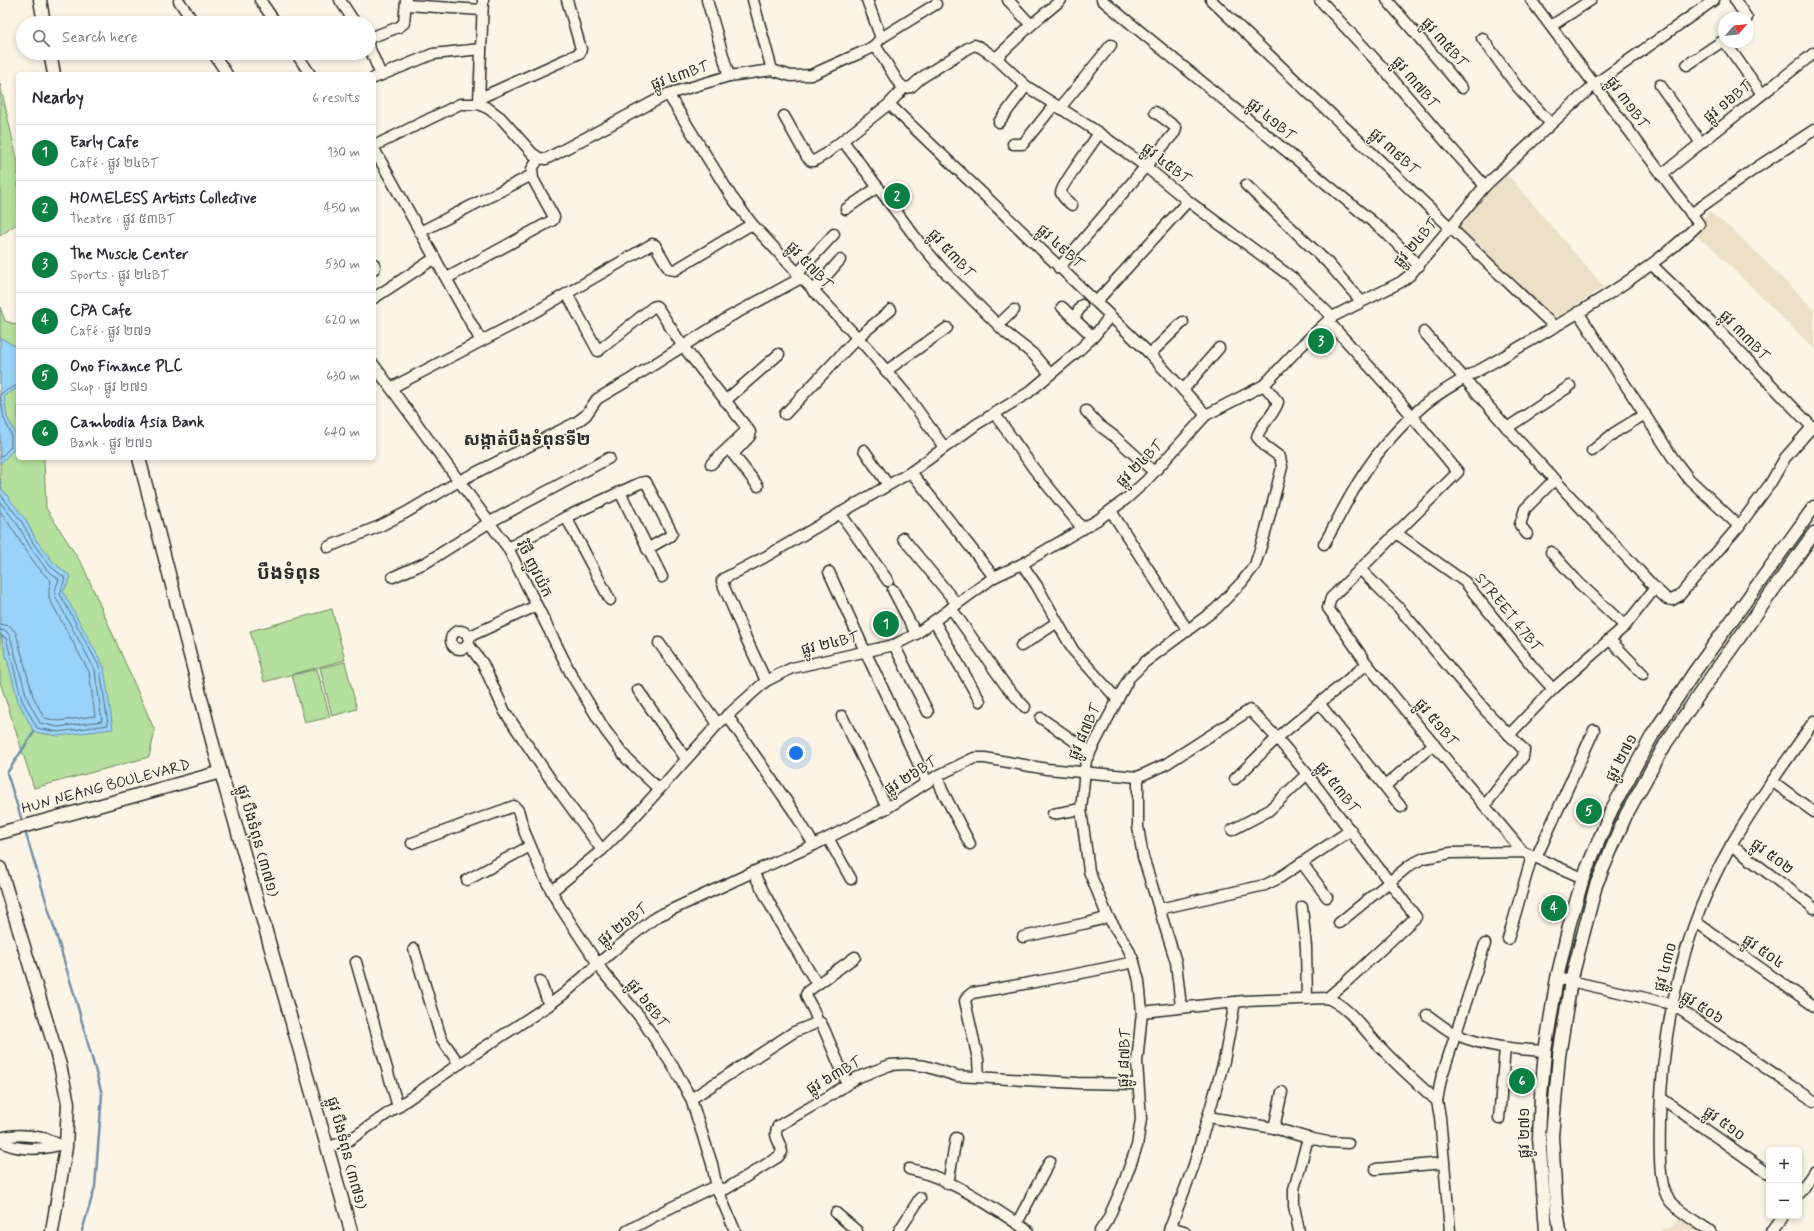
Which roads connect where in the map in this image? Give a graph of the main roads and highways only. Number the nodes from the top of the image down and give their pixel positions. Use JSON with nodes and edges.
{"nodes":[{"id":1,"x":40,"y":0,"type":"edge"},
{"id":2,"x":43,"y":16,"type":"edge"},
{"id":3,"x":51,"y":60,"type":"edge"},
{"id":4,"x":54,"y":72,"type":"edge"},
{"id":5,"x":140,"y":460,"type":"edge"},
{"id":6,"x":1814,"y":507,"type":"edge"},
{"id":7,"x":1814,"y":533,"type":"edge"},
{"id":8,"x":221,"y":772,"type":"junction"},
{"id":9,"x":0,"y":833,"type":"edge"},
{"id":10,"x":0,"y":868,"type":"edge"},
{"id":11,"x":52,"y":1231,"type":"edge"},
{"id":12,"x":351,"y":1231,"type":"edge"},
{"id":13,"x":1546,"y":1231,"type":"edge"},
{"id":14,"x":1560,"y":1231,"type":"edge"}],
"edges":[{"from":1,"to":2,"type":"main road"},
{"from":3,"to":4,"type":"main road"},
{"from":5,"to":8,"type":"main road","name":"ផ្លូវ បឹងទំពុន (៣៧១)"},
{"from":6,"to":13,"type":"main road","name":"ផ្លូវ ២៧១"},
{"from":7,"to":14,"type":"main road","name":"ផ្លូវ ២៧១"},
{"from":8,"to":9,"type":"main road","name":"HUN NEANG BOULEVARD"},
{"from":8,"to":12,"type":"main road","name":"ផ្លូវ បឹងទំពុន (៣៧១)"},
{"from":10,"to":11,"type":"main road"}]}
